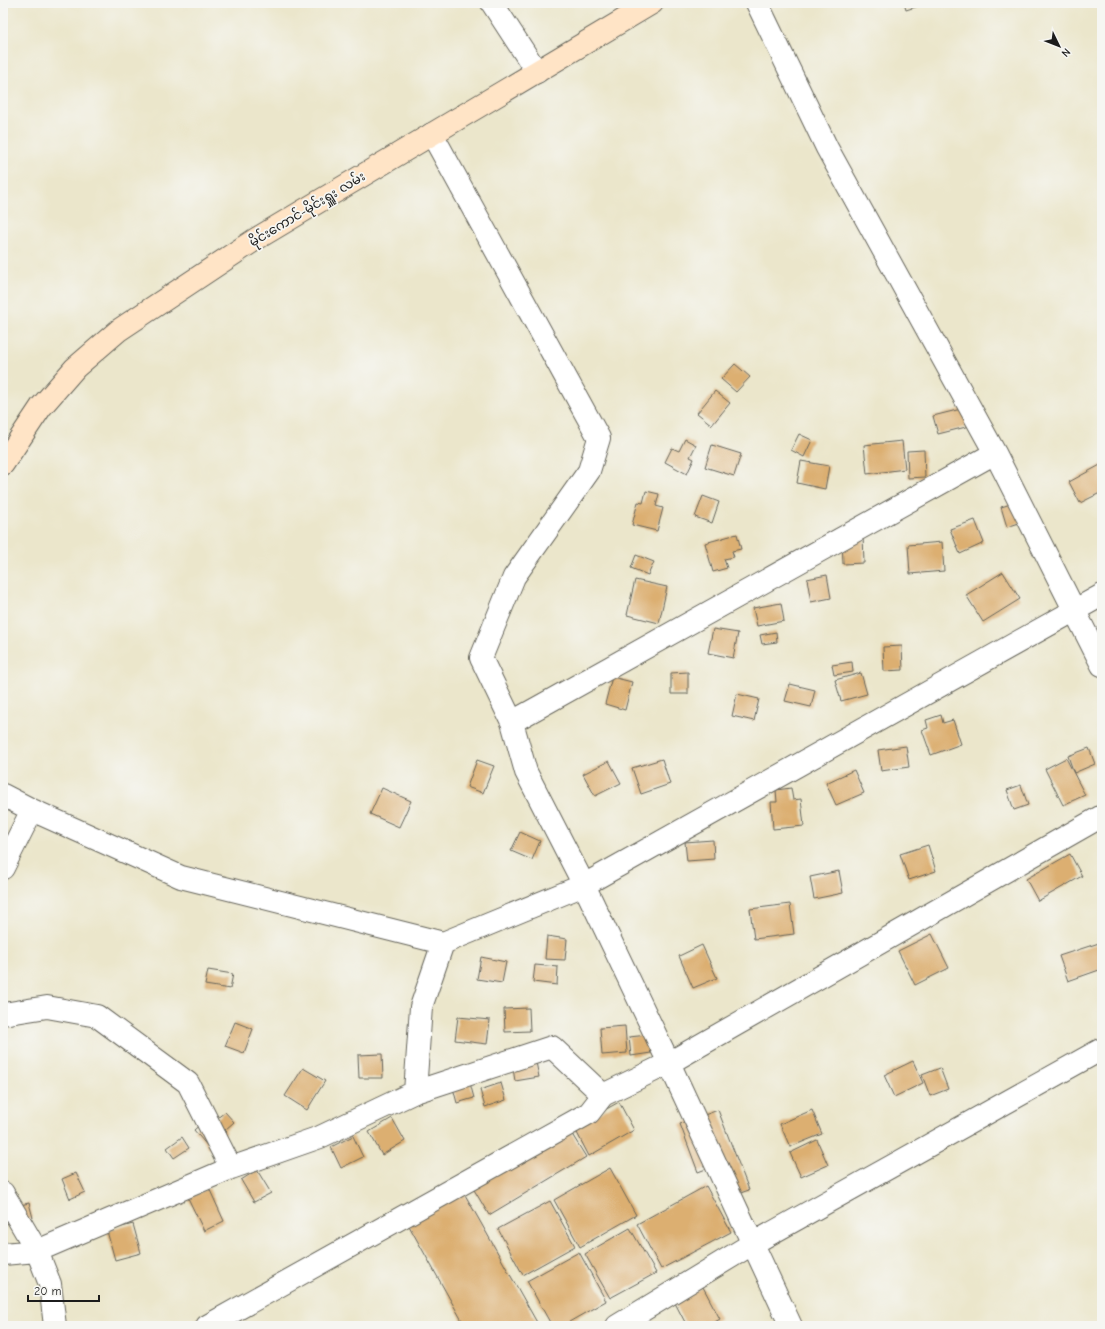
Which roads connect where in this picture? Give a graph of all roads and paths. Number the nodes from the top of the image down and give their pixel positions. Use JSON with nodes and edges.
{"nodes":[{"id":1,"x":492,"y":3,"type":"edge"},
{"id":2,"x":652,"y":3,"type":"edge"},
{"id":3,"x":757,"y":3,"type":"edge"},
{"id":4,"x":537,"y":72,"type":"junction"},
{"id":5,"x":432,"y":134,"type":"junction"},
{"id":6,"x":995,"y":453,"type":"junction"},
{"id":7,"x":3,"y":464,"type":"edge"},
{"id":8,"x":1102,"y":595,"type":"edge"},
{"id":9,"x":1074,"y":612,"type":"junction"},
{"id":10,"x":1102,"y":665,"type":"edge"},
{"id":11,"x":512,"y":722,"type":"junction"},
{"id":12,"x":3,"y":795,"type":"edge"},
{"id":13,"x":32,"y":810,"type":"junction"},
{"id":14,"x":1102,"y":816,"type":"edge"},
{"id":15,"x":3,"y":868,"type":"edge"},
{"id":16,"x":584,"y":885,"type":"junction"},
{"id":17,"x":443,"y":943,"type":"junction"},
{"id":18,"x":3,"y":1014,"type":"edge"},
{"id":19,"x":1102,"y":1049,"type":"edge"},
{"id":20,"x":669,"y":1063,"type":"junction"},
{"id":21,"x":415,"y":1092,"type":"junction"},
{"id":22,"x":603,"y":1094,"type":"junction"},
{"id":23,"x":230,"y":1168,"type":"junction"},
{"id":24,"x":3,"y":1193,"type":"edge"},
{"id":25,"x":752,"y":1244,"type":"junction"},
{"id":26,"x":37,"y":1251,"type":"junction"},
{"id":27,"x":3,"y":1254,"type":"edge"},
{"id":28,"x":55,"y":1326,"type":"edge"},
{"id":29,"x":207,"y":1326,"type":"edge"},
{"id":30,"x":617,"y":1326,"type":"edge"},
{"id":31,"x":791,"y":1326,"type":"edge"}],
"edges":[{"from":1,"to":4,"type":"street"},
{"from":2,"to":4,"type":"main road","name":"မိုင်းကောင်-မိုင်းရှူး လမ်း"},
{"from":3,"to":6,"type":"street"},
{"from":4,"to":5,"type":"main road","name":"မိုင်းကောင်-မိုင်းရှူး လမ်း"},
{"from":5,"to":7,"type":"main road","name":"မိုင်းကောင်-မိုင်းရှူး လမ်း"},
{"from":5,"to":11,"type":"street"},
{"from":6,"to":9,"type":"street"},
{"from":6,"to":11,"type":"street"},
{"from":8,"to":9,"type":"street"},
{"from":9,"to":10,"type":"street"},
{"from":9,"to":16,"type":"street"},
{"from":11,"to":16,"type":"street"},
{"from":12,"to":13,"type":"street"},
{"from":13,"to":15,"type":"street"},
{"from":13,"to":17,"type":"street"},
{"from":14,"to":20,"type":"street"},
{"from":16,"to":17,"type":"street"},
{"from":16,"to":20,"type":"street"},
{"from":17,"to":21,"type":"street"},
{"from":18,"to":23,"type":"street"},
{"from":19,"to":25,"type":"street"},
{"from":20,"to":22,"type":"street"},
{"from":20,"to":25,"type":"street"},
{"from":21,"to":22,"type":"street"},
{"from":21,"to":23,"type":"street"},
{"from":22,"to":29,"type":"street"},
{"from":23,"to":26,"type":"street"},
{"from":24,"to":26,"type":"street"},
{"from":25,"to":30,"type":"street"},
{"from":25,"to":31,"type":"street"},
{"from":26,"to":27,"type":"street"},
{"from":26,"to":28,"type":"street"}]}
